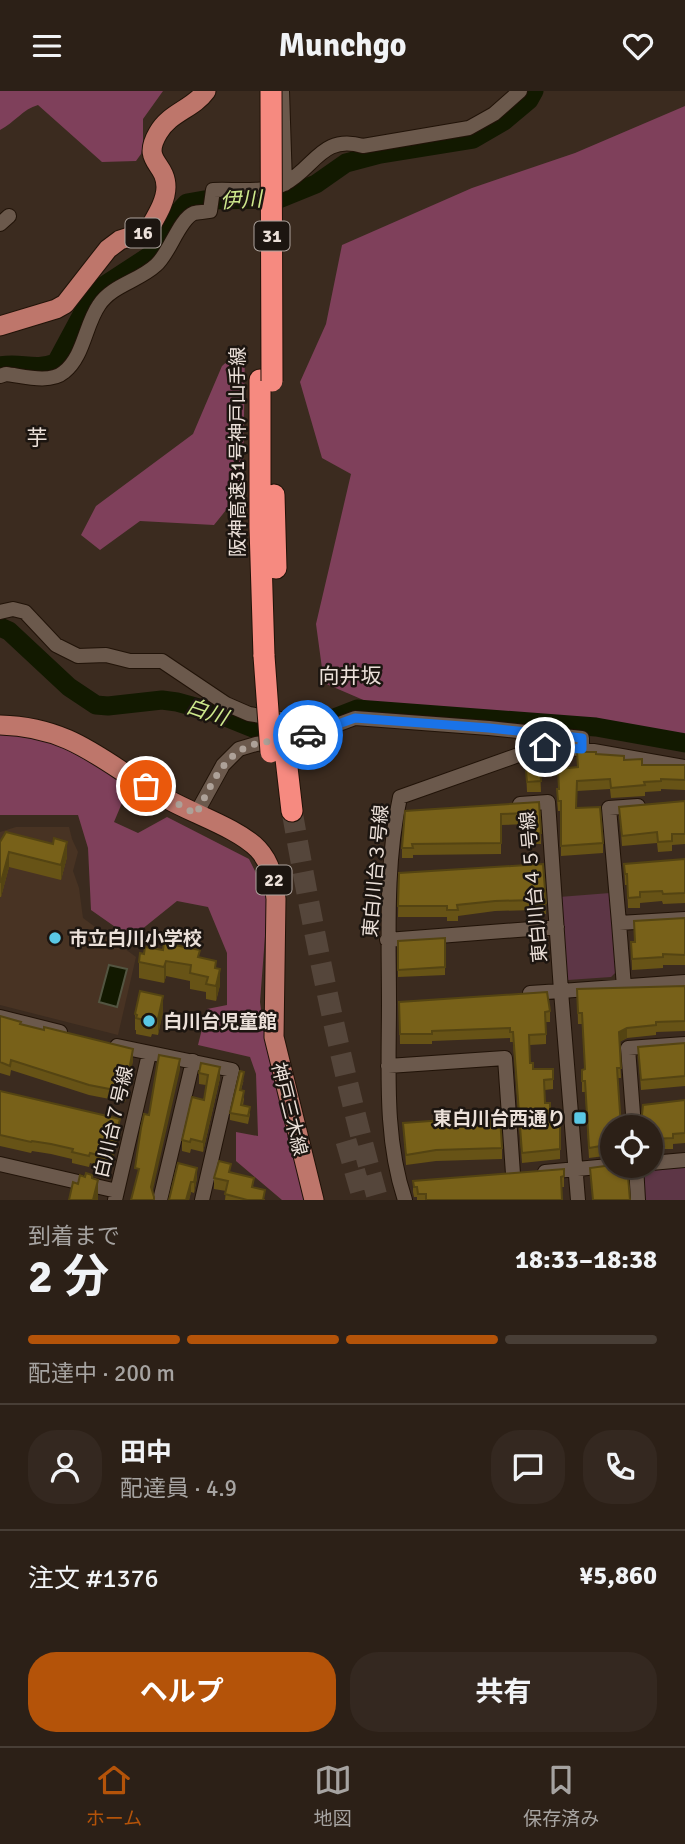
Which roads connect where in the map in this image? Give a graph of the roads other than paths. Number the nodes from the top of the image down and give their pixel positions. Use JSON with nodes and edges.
{"nodes":[{"id":1,"x":206,"y":91,"type":"edge"},
{"id":2,"x":257,"y":91,"type":"edge"},
{"id":3,"x":271,"y":91,"type":"edge"},
{"id":4,"x":282,"y":91,"type":"edge"},
{"id":5,"x":520,"y":91,"type":"edge"},
{"id":6,"x":285,"y":184,"type":"junction"},
{"id":7,"x":0,"y":326,"type":"edge"},
{"id":8,"x":0,"y":376,"type":"edge"},
{"id":9,"x":266,"y":380,"type":"junction"},
{"id":10,"x":0,"y":612,"type":"edge"},
{"id":11,"x":0,"y":725,"type":"edge"},
{"id":12,"x":281,"y":747,"type":"junction"},
{"id":13,"x":582,"y":749,"type":"junction"},
{"id":14,"x":685,"y":767,"type":"edge"},
{"id":15,"x":503,"y":805,"type":"edge"},
{"id":16,"x":647,"y":805,"type":"edge"},
{"id":17,"x":285,"y":811,"type":"tunnel mouth"},
{"id":18,"x":196,"y":814,"type":"junction"},
{"id":19,"x":685,"y":919,"type":"edge"},
{"id":20,"x":619,"y":923,"type":"junction"},
{"id":21,"x":557,"y":927,"type":"junction"},
{"id":22,"x":387,"y":940,"type":"junction"},
{"id":23,"x":685,"y":982,"type":"edge"},
{"id":24,"x":624,"y":987,"type":"junction"},
{"id":25,"x":561,"y":991,"type":"junction"},
{"id":26,"x":513,"y":995,"type":"edge"},
{"id":27,"x":0,"y":1017,"type":"edge"},
{"id":28,"x":68,"y":1034,"type":"edge"},
{"id":29,"x":109,"y":1044,"type":"edge"},
{"id":30,"x":685,"y":1044,"type":"edge"},
{"id":31,"x":149,"y":1054,"type":"junction"},
{"id":32,"x":194,"y":1061,"type":"junction"},
{"id":33,"x":388,"y":1066,"type":"junction"},
{"id":34,"x":637,"y":1115,"type":"edge"},
{"id":35,"x":685,"y":1160,"type":"edge"},
{"id":36,"x":663,"y":1162,"type":"edge"},
{"id":37,"x":0,"y":1164,"type":"edge"},
{"id":38,"x":600,"y":1167,"type":"edge"},
{"id":39,"x":576,"y":1170,"type":"junction"},
{"id":40,"x":637,"y":1178,"type":"edge"},
{"id":41,"x":116,"y":1195,"type":"edge"},
{"id":42,"x":160,"y":1200,"type":"edge"},
{"id":43,"x":202,"y":1200,"type":"edge"},
{"id":44,"x":314,"y":1200,"type":"edge"},
{"id":45,"x":405,"y":1200,"type":"edge"},
{"id":46,"x":578,"y":1200,"type":"edge"},
{"id":47,"x":638,"y":1200,"type":"edge"}],
"edges":[{"from":1,"to":7,"type":"main road","number":"16"},
{"from":2,"to":9,"type":"highway","name":"阪神高速31号神戸山手線","number":"31"},
{"from":3,"to":9,"type":"highway","name":"阪神高速31号神戸山手線","number":"31","bridge":true},
{"from":4,"to":6,"type":"street"},
{"from":5,"to":6,"type":"street"},
{"from":6,"to":8,"type":"street"},
{"from":9,"to":12,"type":"highway","name":"阪神高速31号神戸山手線","number":"31","bridge":true},
{"from":10,"to":12,"type":"street"},
{"from":11,"to":18,"type":"main road","name":"神戸三木線","number":"22"},
{"from":12,"to":13,"type":"street"},
{"from":12,"to":17,"type":"highway","name":"阪神高速31号神戸山手線","number":"31"},
{"from":12,"to":18,"type":"street"},
{"from":13,"to":14,"type":"street","name":"東白川台３号線"},
{"from":13,"to":22,"type":"street","name":"東白川台３号線"},
{"from":15,"to":21,"type":"street","name":"東白川台４５号線"},
{"from":16,"to":20,"type":"street"},
{"from":18,"to":44,"type":"main road","name":"神戸三木線","number":"22"},
{"from":19,"to":20,"type":"street"},
{"from":20,"to":24,"type":"street"},
{"from":21,"to":22,"type":"street"},
{"from":21,"to":25,"type":"street","name":"東白川台４５号線"},
{"from":22,"to":33,"type":"street","name":"東白川台３号線"},
{"from":23,"to":24,"type":"street"},
{"from":24,"to":25,"type":"street"},
{"from":25,"to":26,"type":"street"},
{"from":25,"to":39,"type":"street","name":"東白川台４５号線"},
{"from":27,"to":28,"type":"street"},
{"from":29,"to":31,"type":"street"},
{"from":30,"to":34,"type":"street"},
{"from":31,"to":32,"type":"street"},
{"from":31,"to":41,"type":"street","name":"白川台７号線"},
{"from":32,"to":42,"type":"street"},
{"from":32,"to":43,"type":"street"},
{"from":33,"to":39,"type":"street"},
{"from":33,"to":45,"type":"street","name":"東白川台３号線"},
{"from":35,"to":36,"type":"street"},
{"from":37,"to":41,"type":"street"},
{"from":38,"to":39,"type":"street"},
{"from":39,"to":46,"type":"street","name":"東白川台４５号線"},
{"from":40,"to":47,"type":"street"}]}
